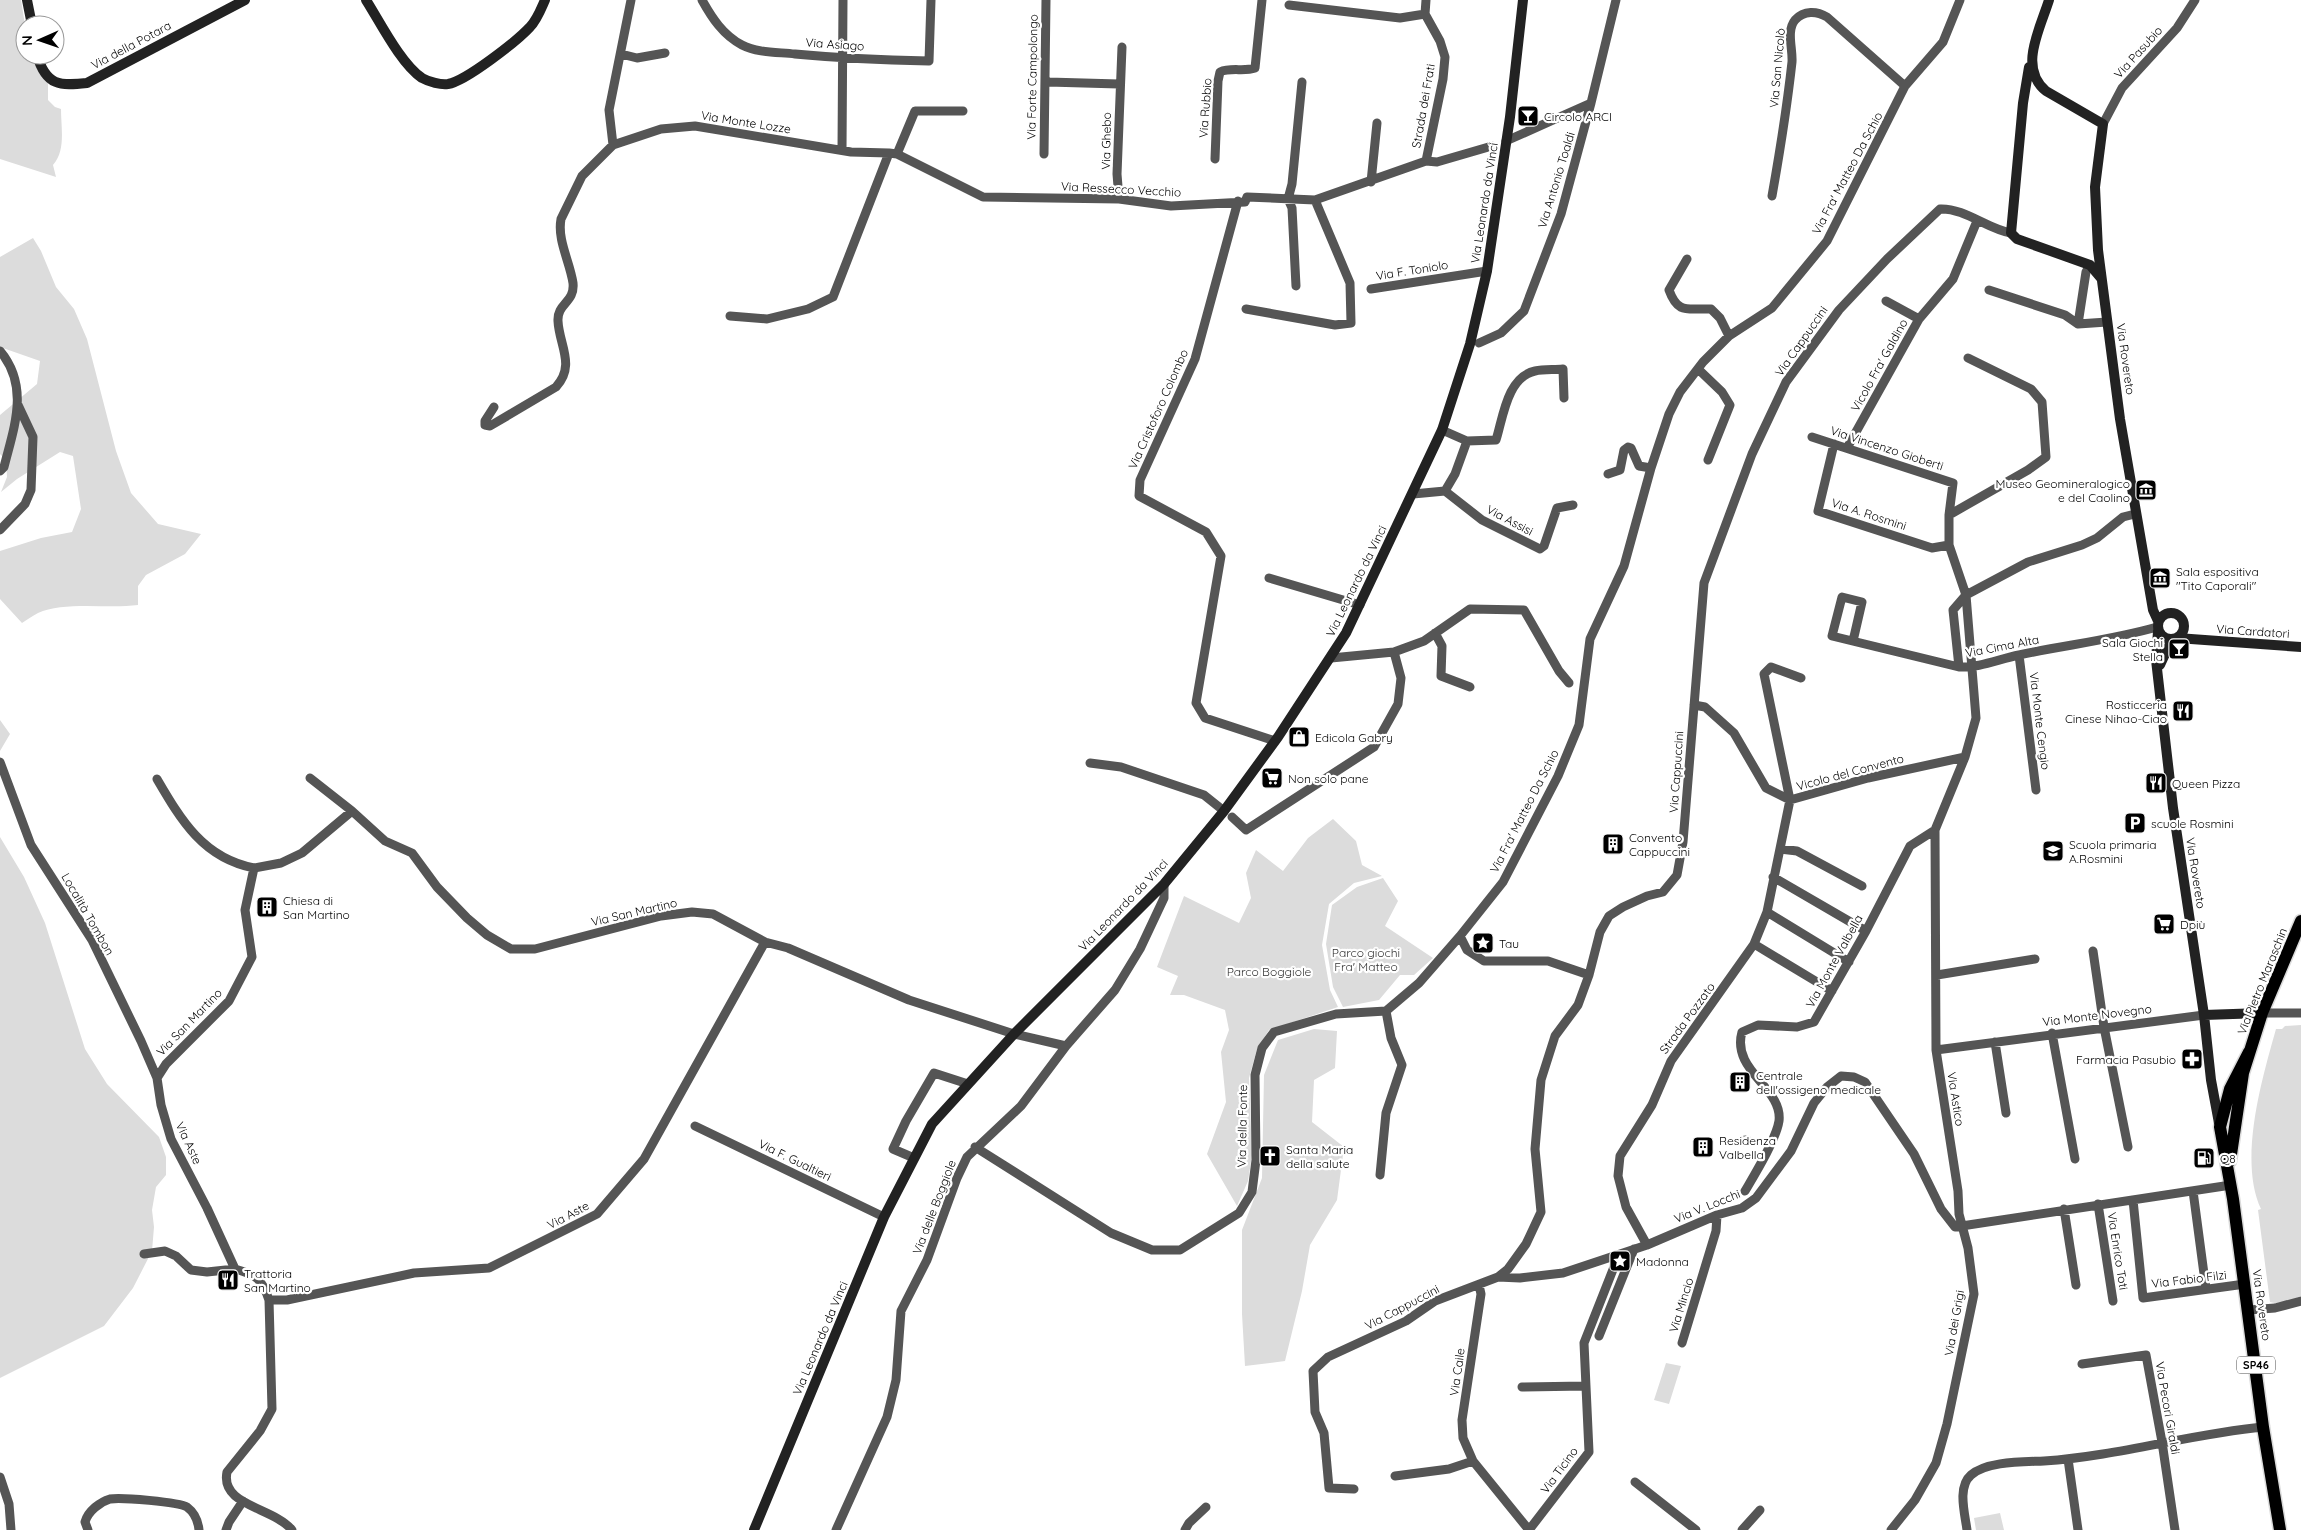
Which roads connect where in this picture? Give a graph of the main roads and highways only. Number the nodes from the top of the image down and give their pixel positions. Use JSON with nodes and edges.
{"nodes":[{"id":1,"x":2301,"y":921,"type":"edge"},
{"id":2,"x":2249,"y":1052,"type":"junction"},
{"id":3,"x":2233,"y":1129,"type":"joint"},
{"id":4,"x":2220,"y":1132,"type":"joint"},
{"id":5,"x":2230,"y":1179,"type":"junction"},
{"id":6,"x":2280,"y":1530,"type":"edge"}],
"edges":[{"from":1,"to":2,"type":"main road","name":"Via Pietro Maraschin","number":"SP46"},
{"from":2,"to":3,"type":"main road","name":"Via Pietro Maraschin","number":"SP46"},
{"from":2,"to":4,"type":"main road","name":"Via Pietro Maraschin","number":"SP46"},
{"from":3,"to":5,"type":"main road","name":"Via Rovereto","number":"SP46"},
{"from":4,"to":5,"type":"main road","name":"Via Rovereto","number":"SP46"},
{"from":5,"to":6,"type":"main road","name":"Via Rovereto","number":"SP46"}]}
